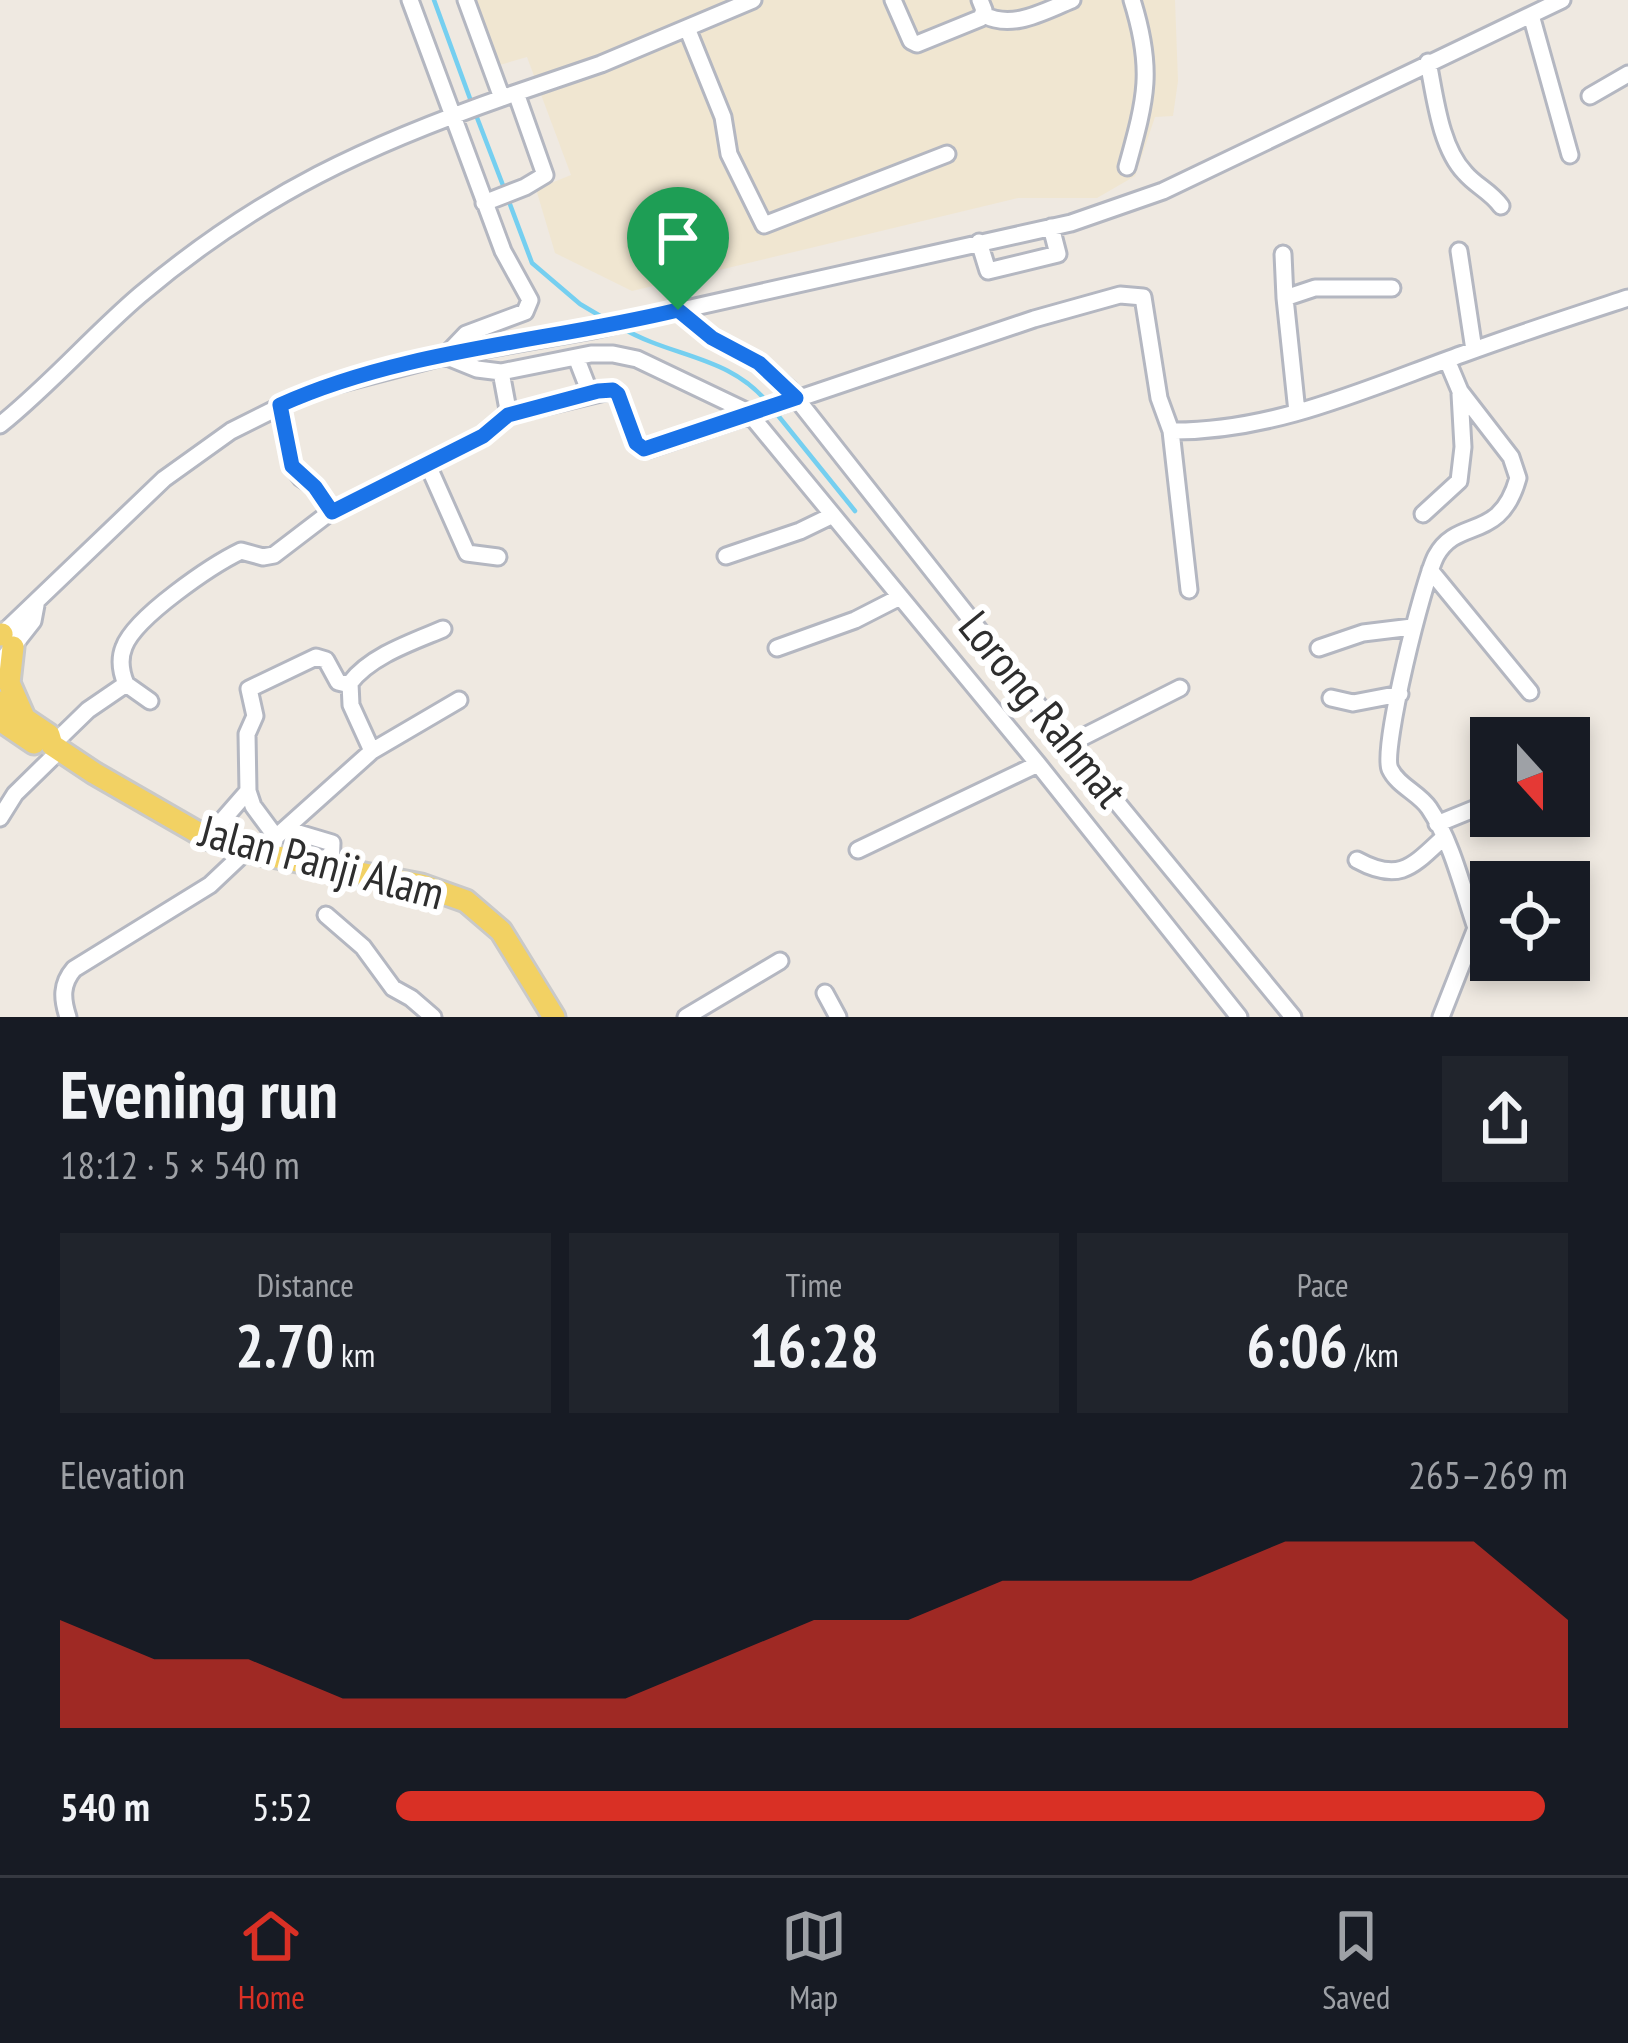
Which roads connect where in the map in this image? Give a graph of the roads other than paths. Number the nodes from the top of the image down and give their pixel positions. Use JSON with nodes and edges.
{"nodes":[{"id":1,"x":410,"y":0,"type":"edge"},
{"id":2,"x":466,"y":0,"type":"edge"},
{"id":3,"x":753,"y":0,"type":"edge"},
{"id":4,"x":893,"y":0,"type":"edge"},
{"id":5,"x":1072,"y":0,"type":"edge"},
{"id":6,"x":1132,"y":0,"type":"edge"},
{"id":7,"x":1562,"y":0,"type":"edge"},
{"id":8,"x":982,"y":7,"type":"edge"},
{"id":9,"x":1531,"y":15,"type":"junction"},
{"id":10,"x":687,"y":28,"type":"junction"},
{"id":11,"x":1428,"y":62,"type":"junction"},
{"id":12,"x":1628,"y":74,"type":"edge"},
{"id":13,"x":509,"y":95,"type":"junction"},
{"id":14,"x":1590,"y":97,"type":"dead end"},
{"id":15,"x":451,"y":117,"type":"junction"},
{"id":16,"x":947,"y":154,"type":"dead end"},
{"id":17,"x":1570,"y":155,"type":"dead end"},
{"id":18,"x":1127,"y":167,"type":"dead end"},
{"id":19,"x":484,"y":202,"type":"junction"},
{"id":20,"x":1501,"y":206,"type":"dead end"},
{"id":21,"x":1052,"y":227,"type":"junction"},
{"id":22,"x":979,"y":242,"type":"junction"},
{"id":23,"x":1459,"y":251,"type":"dead end"},
{"id":24,"x":1283,"y":254,"type":"dead end"},
{"id":25,"x":1391,"y":288,"type":"dead end"},
{"id":26,"x":1285,"y":298,"type":"junction"},
{"id":27,"x":1628,"y":298,"type":"edge"},
{"id":28,"x":678,"y":310,"type":"junction"},
{"id":29,"x":1474,"y":350,"type":"junction"},
{"id":30,"x":446,"y":356,"type":"junction"},
{"id":31,"x":576,"y":357,"type":"junction"},
{"id":32,"x":1448,"y":360,"type":"junction"},
{"id":33,"x":501,"y":372,"type":"junction"},
{"id":34,"x":1460,"y":391,"type":"junction"},
{"id":35,"x":590,"y":393,"type":"junction"},
{"id":36,"x":793,"y":399,"type":"junction"},
{"id":37,"x":280,"y":405,"type":"junction"},
{"id":38,"x":751,"y":412,"type":"junction"},
{"id":39,"x":1297,"y":412,"type":"junction"},
{"id":40,"x":508,"y":415,"type":"junction"},
{"id":41,"x":0,"y":425,"type":"edge"},
{"id":42,"x":1172,"y":431,"type":"junction"},
{"id":43,"x":427,"y":463,"type":"junction"},
{"id":44,"x":332,"y":512,"type":"junction"},
{"id":45,"x":1423,"y":514,"type":"dead end"},
{"id":46,"x":833,"y":515,"type":"junction"},
{"id":47,"x":727,"y":556,"type":"dead end"},
{"id":48,"x":498,"y":557,"type":"dead end"},
{"id":49,"x":1430,"y":570,"type":"junction"},
{"id":50,"x":1189,"y":590,"type":"dead end"},
{"id":51,"x":900,"y":597,"type":"junction"},
{"id":52,"x":1412,"y":627,"type":"junction"},
{"id":53,"x":443,"y":628,"type":"dead end"},
{"id":54,"x":3,"y":643,"type":"edge"},
{"id":55,"x":777,"y":648,"type":"dead end"},
{"id":56,"x":1319,"y":648,"type":"dead end"},
{"id":57,"x":126,"y":684,"type":"junction"},
{"id":58,"x":350,"y":686,"type":"junction"},
{"id":59,"x":1180,"y":688,"type":"dead end"},
{"id":60,"x":1530,"y":692,"type":"dead end"},
{"id":61,"x":1400,"y":694,"type":"junction"},
{"id":62,"x":1331,"y":698,"type":"dead end"},
{"id":63,"x":459,"y":700,"type":"dead end"},
{"id":64,"x":150,"y":701,"type":"dead end"},
{"id":65,"x":0,"y":702,"type":"edge"},
{"id":66,"x":0,"y":720,"type":"edge"},
{"id":67,"x":16,"y":728,"type":"edge"},
{"id":68,"x":1069,"y":743,"type":"junction"},
{"id":69,"x":56,"y":748,"type":"junction"},
{"id":70,"x":372,"y":751,"type":"junction"},
{"id":71,"x":1038,"y":764,"type":"junction"},
{"id":72,"x":248,"y":791,"type":"junction"},
{"id":73,"x":1470,"y":814,"type":"edge"},
{"id":74,"x":0,"y":818,"type":"edge"},
{"id":75,"x":1440,"y":831,"type":"junction"},
{"id":76,"x":207,"y":838,"type":"junction"},
{"id":77,"x":277,"y":841,"type":"junction"},
{"id":78,"x":858,"y":850,"type":"dead end"},
{"id":79,"x":246,"y":851,"type":"junction"},
{"id":80,"x":1357,"y":860,"type":"dead end"},
{"id":81,"x":331,"y":868,"type":"junction"},
{"id":82,"x":326,"y":915,"type":"dead end"},
{"id":83,"x":780,"y":961,"type":"dead end"},
{"id":84,"x":825,"y":992,"type":"dead end"},
{"id":85,"x":68,"y":1017,"type":"edge"},
{"id":86,"x":433,"y":1017,"type":"edge"},
{"id":87,"x":554,"y":1017,"type":"edge"},
{"id":88,"x":686,"y":1017,"type":"edge"},
{"id":89,"x":838,"y":1017,"type":"edge"},
{"id":90,"x":1239,"y":1017,"type":"edge"},
{"id":91,"x":1293,"y":1017,"type":"edge"},
{"id":92,"x":1441,"y":1017,"type":"edge"}],
"edges":[{"from":1,"to":15,"type":"street"},
{"from":2,"to":13,"type":"street"},
{"from":3,"to":10,"type":"street"},
{"from":4,"to":8,"type":"street"},
{"from":5,"to":8,"type":"street"},
{"from":6,"to":18,"type":"street"},
{"from":7,"to":9,"type":"street"},
{"from":9,"to":11,"type":"street"},
{"from":9,"to":17,"type":"street"},
{"from":10,"to":13,"type":"street"},
{"from":10,"to":16,"type":"street"},
{"from":11,"to":20,"type":"street"},
{"from":11,"to":21,"type":"street"},
{"from":12,"to":14,"type":"street"},
{"from":13,"to":15,"type":"street"},
{"from":13,"to":19,"type":"street"},
{"from":15,"to":19,"type":"street"},
{"from":15,"to":41,"type":"street"},
{"from":19,"to":30,"type":"street"},
{"from":21,"to":22,"type":"street"},
{"from":21,"to":22,"type":"street"},
{"from":22,"to":28,"type":"street"},
{"from":23,"to":29,"type":"street"},
{"from":24,"to":26,"type":"street"},
{"from":25,"to":26,"type":"street"},
{"from":26,"to":39,"type":"street"},
{"from":27,"to":29,"type":"street"},
{"from":28,"to":30,"type":"street"},
{"from":28,"to":36,"type":"street","name":"Lorong Rahmat"},
{"from":29,"to":32,"type":"street"},
{"from":30,"to":33,"type":"street"},
{"from":30,"to":37,"type":"street"},
{"from":31,"to":33,"type":"street"},
{"from":31,"to":35,"type":"street"},
{"from":31,"to":38,"type":"street"},
{"from":32,"to":34,"type":"street"},
{"from":32,"to":39,"type":"street"},
{"from":33,"to":40,"type":"street"},
{"from":34,"to":45,"type":"street"},
{"from":34,"to":49,"type":"street"},
{"from":35,"to":38,"type":"street"},
{"from":35,"to":40,"type":"street"},
{"from":36,"to":38,"type":"street"},
{"from":36,"to":42,"type":"street"},
{"from":36,"to":68,"type":"street","name":"Lorong Rahmat"},
{"from":37,"to":44,"type":"street"},
{"from":37,"to":54,"type":"street"},
{"from":38,"to":46,"type":"street"},
{"from":39,"to":42,"type":"street"},
{"from":40,"to":43,"type":"street"},
{"from":42,"to":50,"type":"street"},
{"from":43,"to":44,"type":"street"},
{"from":43,"to":48,"type":"street"},
{"from":44,"to":57,"type":"street"},
{"from":46,"to":47,"type":"street"},
{"from":46,"to":51,"type":"street"},
{"from":49,"to":52,"type":"street"},
{"from":49,"to":60,"type":"street"},
{"from":51,"to":55,"type":"street"},
{"from":51,"to":71,"type":"street"},
{"from":52,"to":56,"type":"street"},
{"from":52,"to":61,"type":"street"},
{"from":53,"to":58,"type":"street"},
{"from":54,"to":67,"type":"main road"},
{"from":57,"to":64,"type":"street"},
{"from":57,"to":69,"type":"street"},
{"from":58,"to":70,"type":"street"},
{"from":58,"to":72,"type":"street"},
{"from":59,"to":68,"type":"street"},
{"from":61,"to":62,"type":"street"},
{"from":61,"to":75,"type":"street"},
{"from":63,"to":70,"type":"street"},
{"from":65,"to":67,"type":"main road","name":"Jalan Panji Alam"},
{"from":66,"to":67,"type":"main road","name":"Jalan Panji Alam"},
{"from":67,"to":69,"type":"main road","name":"Jalan Panji Alam"},
{"from":68,"to":91,"type":"street","name":"Lorong Rahmat"},
{"from":69,"to":74,"type":"street"},
{"from":69,"to":76,"type":"main road","name":"Jalan Panji Alam"},
{"from":70,"to":77,"type":"street"},
{"from":71,"to":78,"type":"street"},
{"from":71,"to":90,"type":"street"},
{"from":72,"to":76,"type":"street"},
{"from":72,"to":77,"type":"street"},
{"from":73,"to":75,"type":"street"},
{"from":75,"to":80,"type":"street"},
{"from":75,"to":92,"type":"street"},
{"from":76,"to":79,"type":"main road","name":"Jalan Panji Alam"},
{"from":77,"to":79,"type":"main road","name":"Jalan Panji Alam"},
{"from":77,"to":81,"type":"main road","name":"Jalan Panji Alam"},
{"from":77,"to":81,"type":"street"},
{"from":79,"to":85,"type":"street"},
{"from":81,"to":87,"type":"main road","name":"Jalan Panji Alam"},
{"from":82,"to":86,"type":"street"},
{"from":83,"to":88,"type":"street"},
{"from":84,"to":89,"type":"street"}]}
